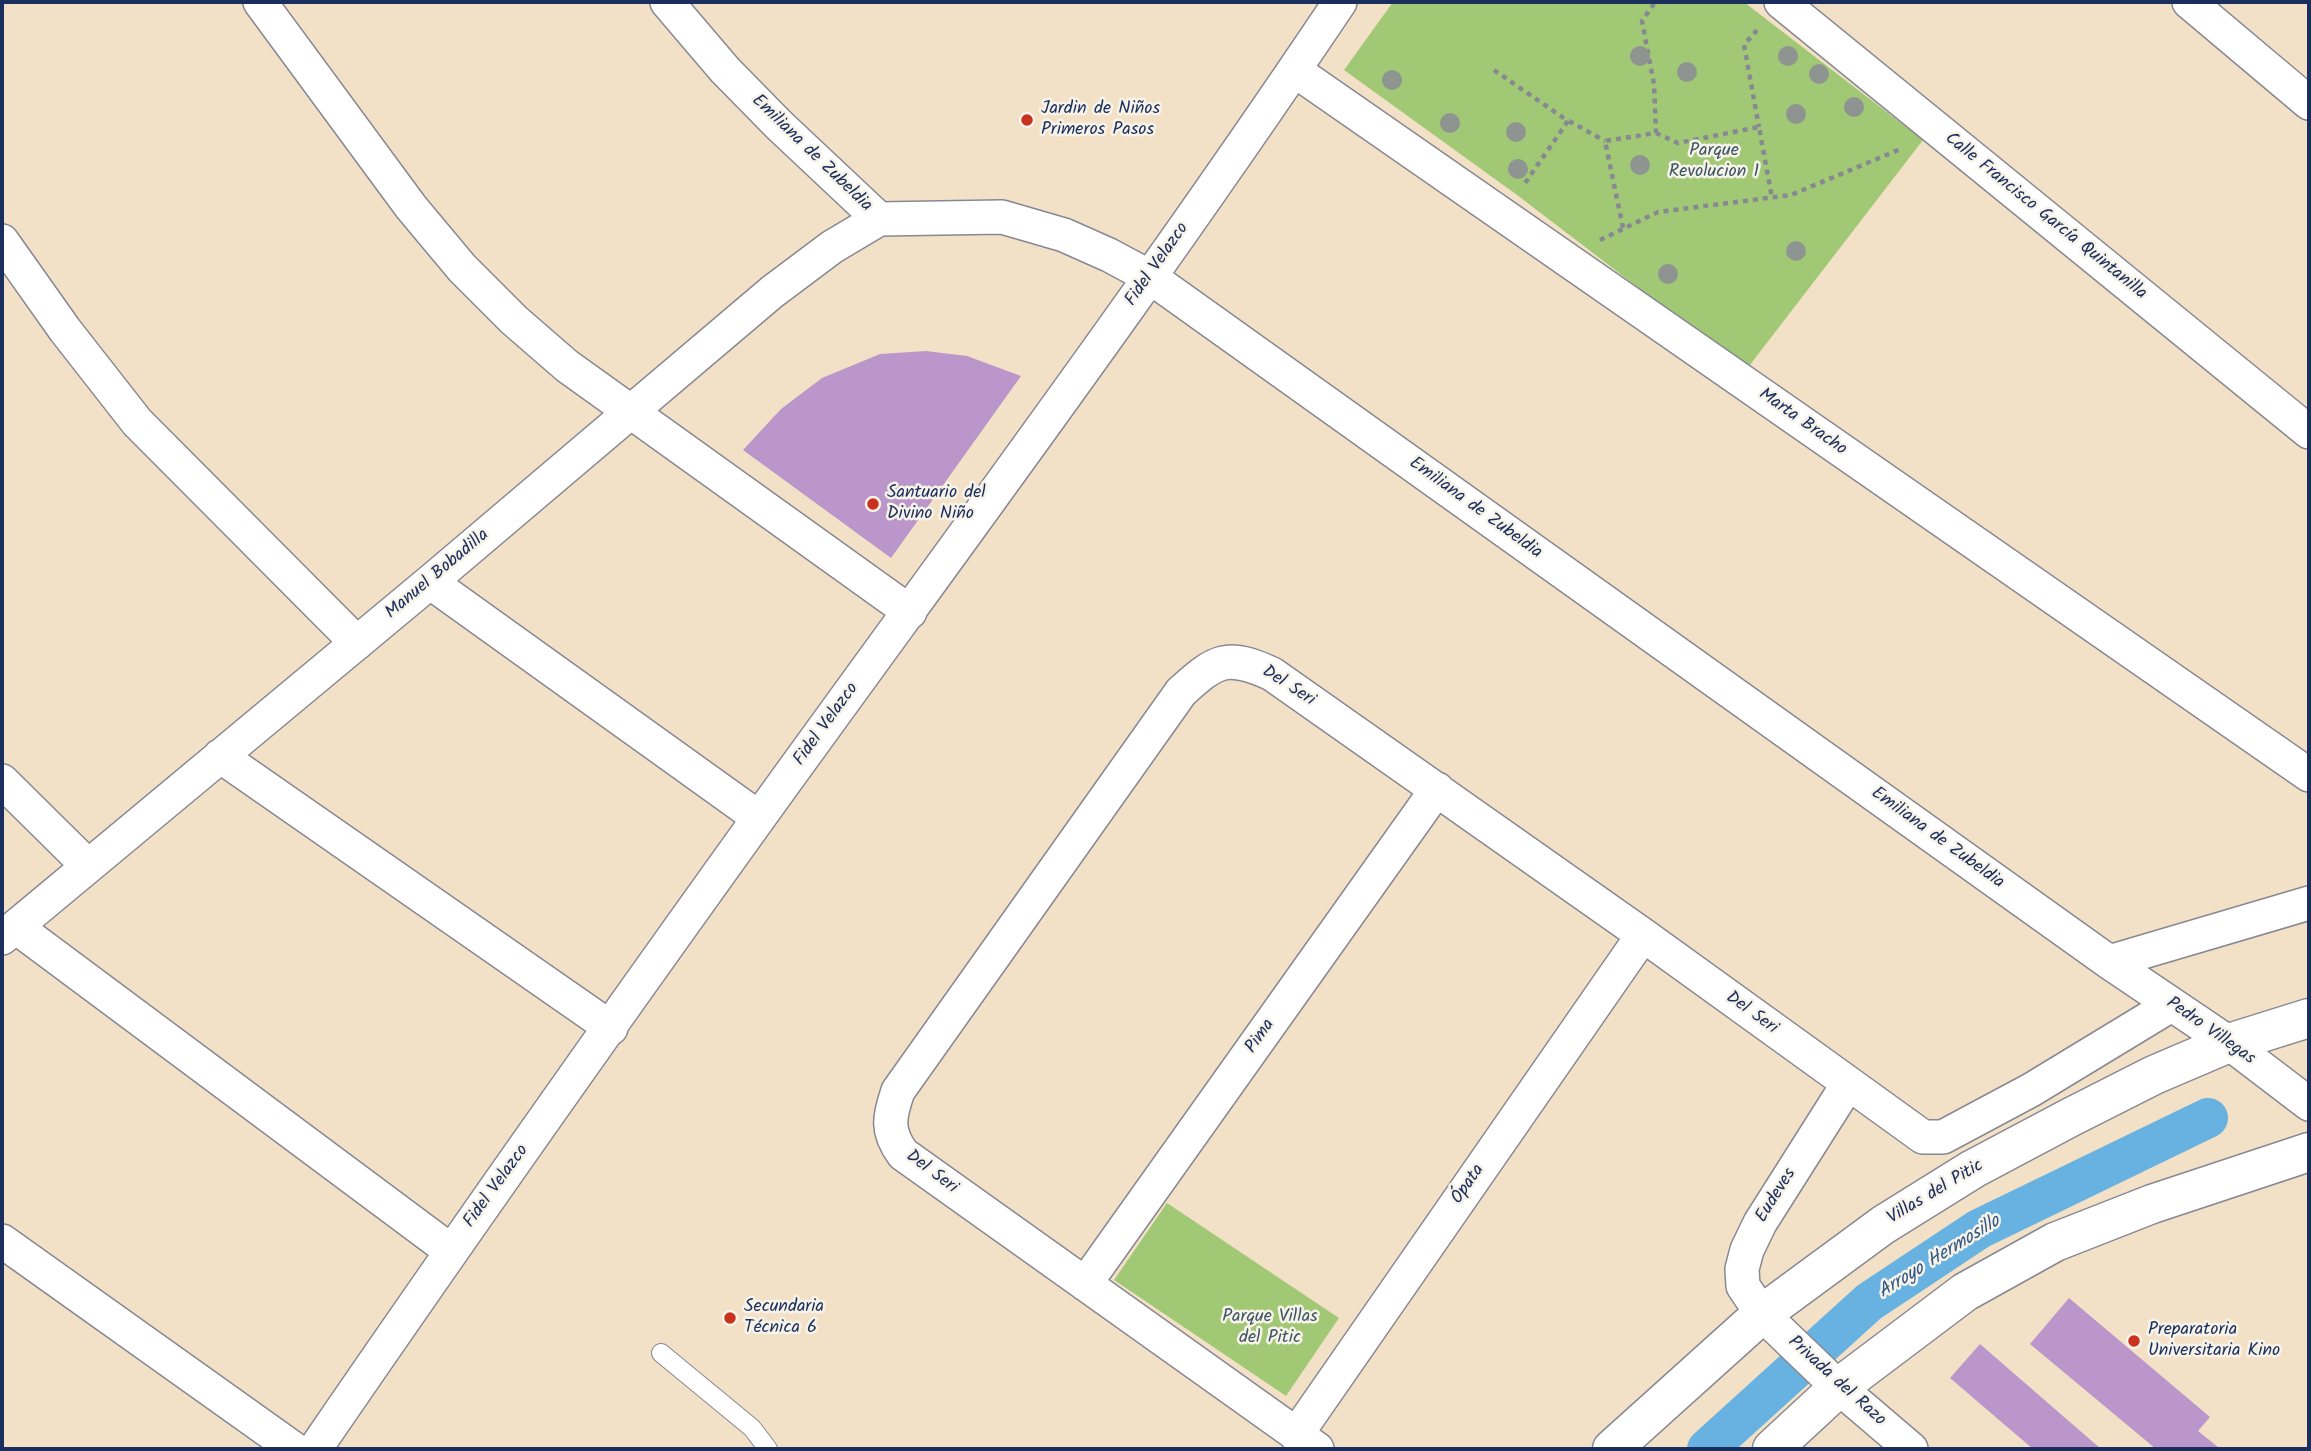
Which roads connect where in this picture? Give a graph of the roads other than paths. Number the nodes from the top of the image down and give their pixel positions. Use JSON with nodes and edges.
{"nodes":[{"id":1,"x":260,"y":2,"type":"edge"},
{"id":2,"x":667,"y":2,"type":"edge"},
{"id":3,"x":1340,"y":2,"type":"edge"},
{"id":4,"x":1781,"y":2,"type":"edge"},
{"id":5,"x":2189,"y":2,"type":"edge"},
{"id":6,"x":1294,"y":70,"type":"junction"},
{"id":7,"x":2309,"y":103,"type":"edge"},
{"id":8,"x":879,"y":219,"type":"junction"},
{"id":9,"x":2,"y":241,"type":"edge"},
{"id":10,"x":1150,"y":277,"type":"junction"},
{"id":11,"x":631,"y":413,"type":"junction"},
{"id":12,"x":2309,"y":432,"type":"edge"},
{"id":13,"x":430,"y":582,"type":"junction"},
{"id":14,"x":910,"y":612,"type":"junction"},
{"id":15,"x":356,"y":643,"type":"junction"},
{"id":16,"x":220,"y":756,"type":"junction"},
{"id":17,"x":2309,"y":775,"type":"edge"},
{"id":18,"x":2,"y":780,"type":"edge"},
{"id":19,"x":1437,"y":789,"type":"junction"},
{"id":20,"x":759,"y":818,"type":"junction"},
{"id":21,"x":88,"y":866,"type":"junction"},
{"id":22,"x":2309,"y":903,"type":"edge"},
{"id":23,"x":9,"y":933,"type":"edge"},
{"id":24,"x":1643,"y":935,"type":"junction"},
{"id":25,"x":2109,"y":962,"type":"junction"},
{"id":26,"x":2171,"y":1005,"type":"junction"},
{"id":27,"x":2309,"y":1018,"type":"edge"},
{"id":28,"x":611,"y":1028,"type":"junction"},
{"id":29,"x":2228,"y":1043,"type":"junction"},
{"id":30,"x":1848,"y":1084,"type":"junction"},
{"id":31,"x":2309,"y":1104,"type":"edge"},
{"id":32,"x":2309,"y":1152,"type":"edge"},
{"id":33,"x":2,"y":1241,"type":"edge"},
{"id":34,"x":451,"y":1251,"type":"junction"},
{"id":35,"x":1085,"y":1284,"type":"junction"},
{"id":36,"x":1763,"y":1315,"type":"junction"},
{"id":37,"x":661,"y":1353,"type":"dead end"},
{"id":38,"x":1837,"y":1386,"type":"junction"},
{"id":39,"x":1306,"y":1442,"type":"edge"},
{"id":40,"x":294,"y":1449,"type":"edge"},
{"id":41,"x":315,"y":1449,"type":"edge"},
{"id":42,"x":768,"y":1449,"type":"edge"},
{"id":43,"x":1612,"y":1449,"type":"edge"},
{"id":44,"x":1772,"y":1449,"type":"edge"},
{"id":45,"x":1911,"y":1449,"type":"edge"}],
"edges":[{"from":1,"to":11,"type":"street"},
{"from":2,"to":8,"type":"street","name":"Emiliana de Zubeldia"},
{"from":3,"to":6,"type":"street","name":"Fidel Velazco"},
{"from":4,"to":12,"type":"street","name":"Calle Francisco García Quintanilla"},
{"from":5,"to":7,"type":"street"},
{"from":6,"to":10,"type":"street","name":"Fidel Velazco"},
{"from":6,"to":17,"type":"street","name":"Marta Bracho"},
{"from":8,"to":10,"type":"street","name":"Emiliana de Zubeldia"},
{"from":8,"to":11,"type":"street","name":"Manuel Bobadilla"},
{"from":9,"to":15,"type":"street"},
{"from":10,"to":14,"type":"street","name":"Fidel Velazco"},
{"from":10,"to":25,"type":"street","name":"Emiliana de Zubeldia"},
{"from":11,"to":13,"type":"street","name":"Manuel Bobadilla"},
{"from":11,"to":14,"type":"street"},
{"from":13,"to":15,"type":"street","name":"Manuel Bobadilla"},
{"from":13,"to":20,"type":"street"},
{"from":14,"to":20,"type":"street","name":"Fidel Velazco"},
{"from":15,"to":16,"type":"street","name":"Manuel Bobadilla"},
{"from":16,"to":21,"type":"street","name":"Manuel Bobadilla"},
{"from":16,"to":28,"type":"street"},
{"from":18,"to":21,"type":"street"},
{"from":19,"to":24,"type":"street","name":"Del Seri"},
{"from":19,"to":35,"type":"street","name":"Pima"},
{"from":19,"to":35,"type":"street","name":"Del Seri"},
{"from":20,"to":28,"type":"street","name":"Fidel Velazco"},
{"from":21,"to":23,"type":"street","name":"Manuel Bobadilla"},
{"from":22,"to":25,"type":"street"},
{"from":23,"to":34,"type":"street"},
{"from":24,"to":30,"type":"street","name":"Del Seri"},
{"from":24,"to":39,"type":"street","name":"Ópata"},
{"from":25,"to":26,"type":"street","name":"Pedro Villegas"},
{"from":26,"to":29,"type":"street","name":"Pedro Villegas"},
{"from":26,"to":30,"type":"street","name":"Del Seri"},
{"from":27,"to":29,"type":"street","name":"Villas del Pitic"},
{"from":28,"to":34,"type":"street","name":"Fidel Velazco"},
{"from":29,"to":31,"type":"street","name":"Pedro Villegas"},
{"from":29,"to":36,"type":"street","name":"Villas del Pitic"},
{"from":30,"to":36,"type":"street","name":"Eudeves"},
{"from":32,"to":38,"type":"street"},
{"from":33,"to":40,"type":"street"},
{"from":34,"to":41,"type":"street","name":"Fidel Velazco"},
{"from":35,"to":39,"type":"street","name":"Del Seri"},
{"from":36,"to":38,"type":"street","name":"Privada del Razo"},
{"from":36,"to":43,"type":"street","name":"Villas del Pitic"},
{"from":37,"to":42,"type":"lane"},
{"from":38,"to":44,"type":"street"},
{"from":38,"to":45,"type":"street","name":"Privada del Razo"}]}
